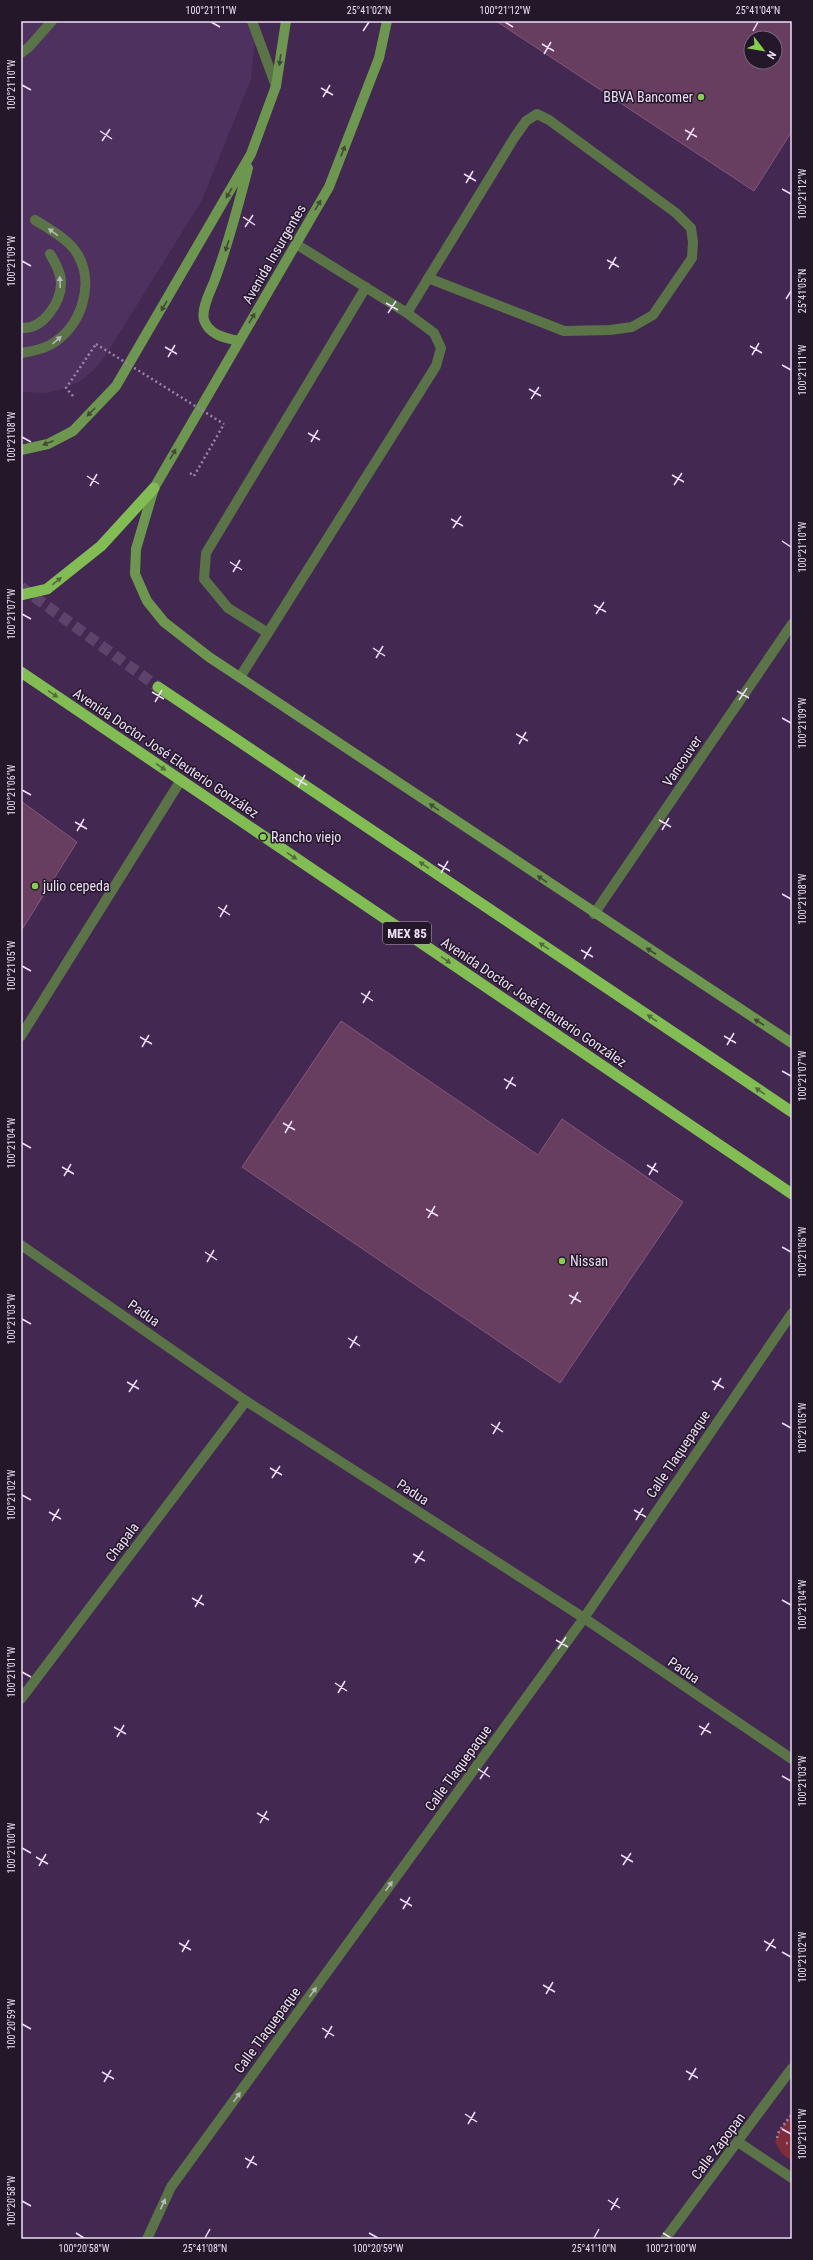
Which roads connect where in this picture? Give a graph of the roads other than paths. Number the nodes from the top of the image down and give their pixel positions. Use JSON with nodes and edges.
{"nodes":[{"id":1,"x":52,"y":21,"type":"edge"},
{"id":2,"x":252,"y":21,"type":"edge"},
{"id":3,"x":286,"y":21,"type":"edge"},
{"id":4,"x":388,"y":21,"type":"edge"},
{"id":5,"x":21,"y":53,"type":"edge"},
{"id":6,"x":276,"y":86,"type":"junction"},
{"id":7,"x":251,"y":154,"type":"junction"},
{"id":8,"x":35,"y":220,"type":"dead end"},
{"id":9,"x":296,"y":244,"type":"junction"},
{"id":10,"x":50,"y":254,"type":"dead end"},
{"id":11,"x":428,"y":278,"type":"junction"},
{"id":12,"x":366,"y":287,"type":"junction"},
{"id":13,"x":407,"y":313,"type":"junction"},
{"id":14,"x":21,"y":328,"type":"edge"},
{"id":15,"x":239,"y":341,"type":"junction"},
{"id":16,"x":21,"y":353,"type":"edge"},
{"id":17,"x":21,"y":450,"type":"edge"},
{"id":18,"x":154,"y":488,"type":"junction"},
{"id":19,"x":21,"y":595,"type":"edge"},
{"id":20,"x":792,"y":624,"type":"edge"},
{"id":21,"x":268,"y":633,"type":"junction"},
{"id":22,"x":21,"y":672,"type":"edge"},
{"id":23,"x":240,"y":677,"type":"junction"},
{"id":24,"x":158,"y":687,"type":"tunnel mouth"},
{"id":25,"x":181,"y":780,"type":"junction"},
{"id":26,"x":594,"y":914,"type":"junction"},
{"id":27,"x":21,"y":1036,"type":"edge"},
{"id":28,"x":792,"y":1043,"type":"edge"},
{"id":29,"x":792,"y":1112,"type":"edge"},
{"id":30,"x":792,"y":1194,"type":"edge"},
{"id":31,"x":21,"y":1245,"type":"edge"},
{"id":32,"x":792,"y":1313,"type":"edge"},
{"id":33,"x":246,"y":1401,"type":"junction"},
{"id":34,"x":584,"y":1618,"type":"junction"},
{"id":35,"x":21,"y":1699,"type":"edge"},
{"id":36,"x":792,"y":1759,"type":"edge"},
{"id":37,"x":792,"y":2068,"type":"edge"},
{"id":38,"x":738,"y":2142,"type":"junction"},
{"id":39,"x":792,"y":2178,"type":"edge"},
{"id":40,"x":146,"y":2239,"type":"edge"},
{"id":41,"x":666,"y":2239,"type":"edge"}],
"edges":[{"from":1,"to":5,"type":"street"},
{"from":2,"to":6,"type":"street"},
{"from":3,"to":6,"type":"main road","one_way":true},
{"from":9,"to":4,"type":"main road","name":"Avenida Insurgentes","one_way":true},
{"from":6,"to":7,"type":"main road"},
{"from":7,"to":15,"type":"main road","one_way":true},
{"from":7,"to":17,"type":"main road","one_way":true},
{"from":16,"to":8,"type":"street","one_way":true},
{"from":9,"to":12,"type":"street"},
{"from":15,"to":9,"type":"main road","name":"Avenida Insurgentes","one_way":true},
{"from":14,"to":10,"type":"street","one_way":true},
{"from":11,"to":11,"type":"street"},
{"from":11,"to":13,"type":"street"},
{"from":12,"to":13,"type":"street"},
{"from":12,"to":21,"type":"street"},
{"from":13,"to":21,"type":"street"},
{"from":18,"to":15,"type":"main road","name":"Avenida Insurgentes","one_way":true},
{"from":19,"to":18,"type":"highway","one_way":true},
{"from":18,"to":23,"type":"main road"},
{"from":20,"to":26,"type":"street","name":"Vancouver"},
{"from":21,"to":23,"type":"street"},
{"from":22,"to":25,"type":"highway","name":"Avenida Doctor José Eleuterio González","number":"MEX 85","one_way":true},
{"from":26,"to":23,"type":"main road","one_way":true},
{"from":29,"to":24,"type":"highway","one_way":true},
{"from":25,"to":27,"type":"street"},
{"from":25,"to":30,"type":"highway","name":"Avenida Doctor José Eleuterio González","number":"MEX 85","one_way":true},
{"from":28,"to":26,"type":"main road","one_way":true},
{"from":31,"to":33,"type":"street","name":"Padua"},
{"from":32,"to":34,"type":"street","name":"Calle Tlaquepaque"},
{"from":33,"to":34,"type":"street","name":"Padua"},
{"from":33,"to":35,"type":"street","name":"Chapala"},
{"from":34,"to":36,"type":"street","name":"Padua"},
{"from":40,"to":34,"type":"street","name":"Calle Tlaquepaque","one_way":true},
{"from":37,"to":38,"type":"street","name":"Calle Zapopan"},
{"from":38,"to":39,"type":"street"},
{"from":38,"to":41,"type":"street","name":"Calle Zapopan"}]}
